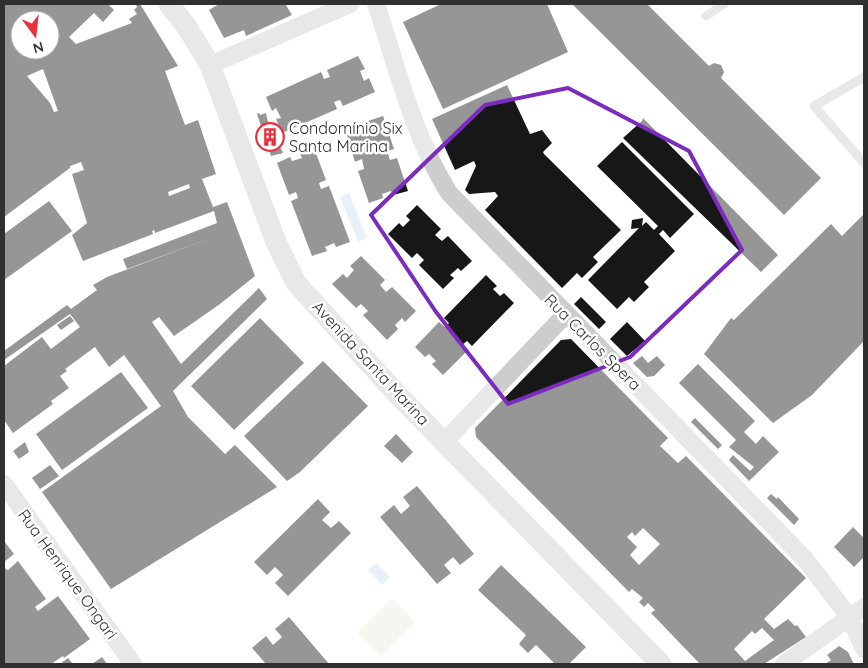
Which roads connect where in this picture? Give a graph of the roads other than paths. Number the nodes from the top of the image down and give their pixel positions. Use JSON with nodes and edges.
{"nodes":[{"id":1,"x":169,"y":4,"type":"edge"},
{"id":2,"x":350,"y":4,"type":"edge"},
{"id":3,"x":376,"y":4,"type":"edge"},
{"id":4,"x":724,"y":4,"type":"edge"},
{"id":5,"x":706,"y":16,"type":"dead end"},
{"id":6,"x":210,"y":65,"type":"junction"},
{"id":7,"x":864,"y":77,"type":"edge"},
{"id":8,"x":864,"y":163,"type":"edge"},
{"id":9,"x":565,"y":315,"type":"junction"},
{"id":10,"x":445,"y":441,"type":"junction"},
{"id":11,"x":4,"y":484,"type":"edge"},
{"id":12,"x":864,"y":607,"type":"edge"},
{"id":13,"x":850,"y":618,"type":"junction"},
{"id":14,"x":864,"y":649,"type":"edge"},
{"id":15,"x":133,"y":664,"type":"edge"},
{"id":16,"x":661,"y":664,"type":"edge"},
{"id":17,"x":784,"y":664,"type":"edge"}],
"edges":[{"from":1,"to":6,"type":"street","name":"Avenida Santa Marina"},
{"from":2,"to":6,"type":"street"},
{"from":3,"to":9,"type":"street","name":"Rua Carlos Spera"},
{"from":4,"to":5,"type":"lane"},
{"from":6,"to":10,"type":"street","name":"Avenida Santa Marina"},
{"from":7,"to":8,"type":"lane"},
{"from":9,"to":10,"type":"street"},
{"from":9,"to":13,"type":"street","name":"Rua Carlos Spera"},
{"from":10,"to":16,"type":"street","name":"Avenida Santa Marina"},
{"from":11,"to":15,"type":"street","name":"Rua Henrique Ongari"},
{"from":12,"to":13,"type":"street"},
{"from":13,"to":14,"type":"street","name":"Rua Carlos Spera"},
{"from":13,"to":17,"type":"street"}]}
